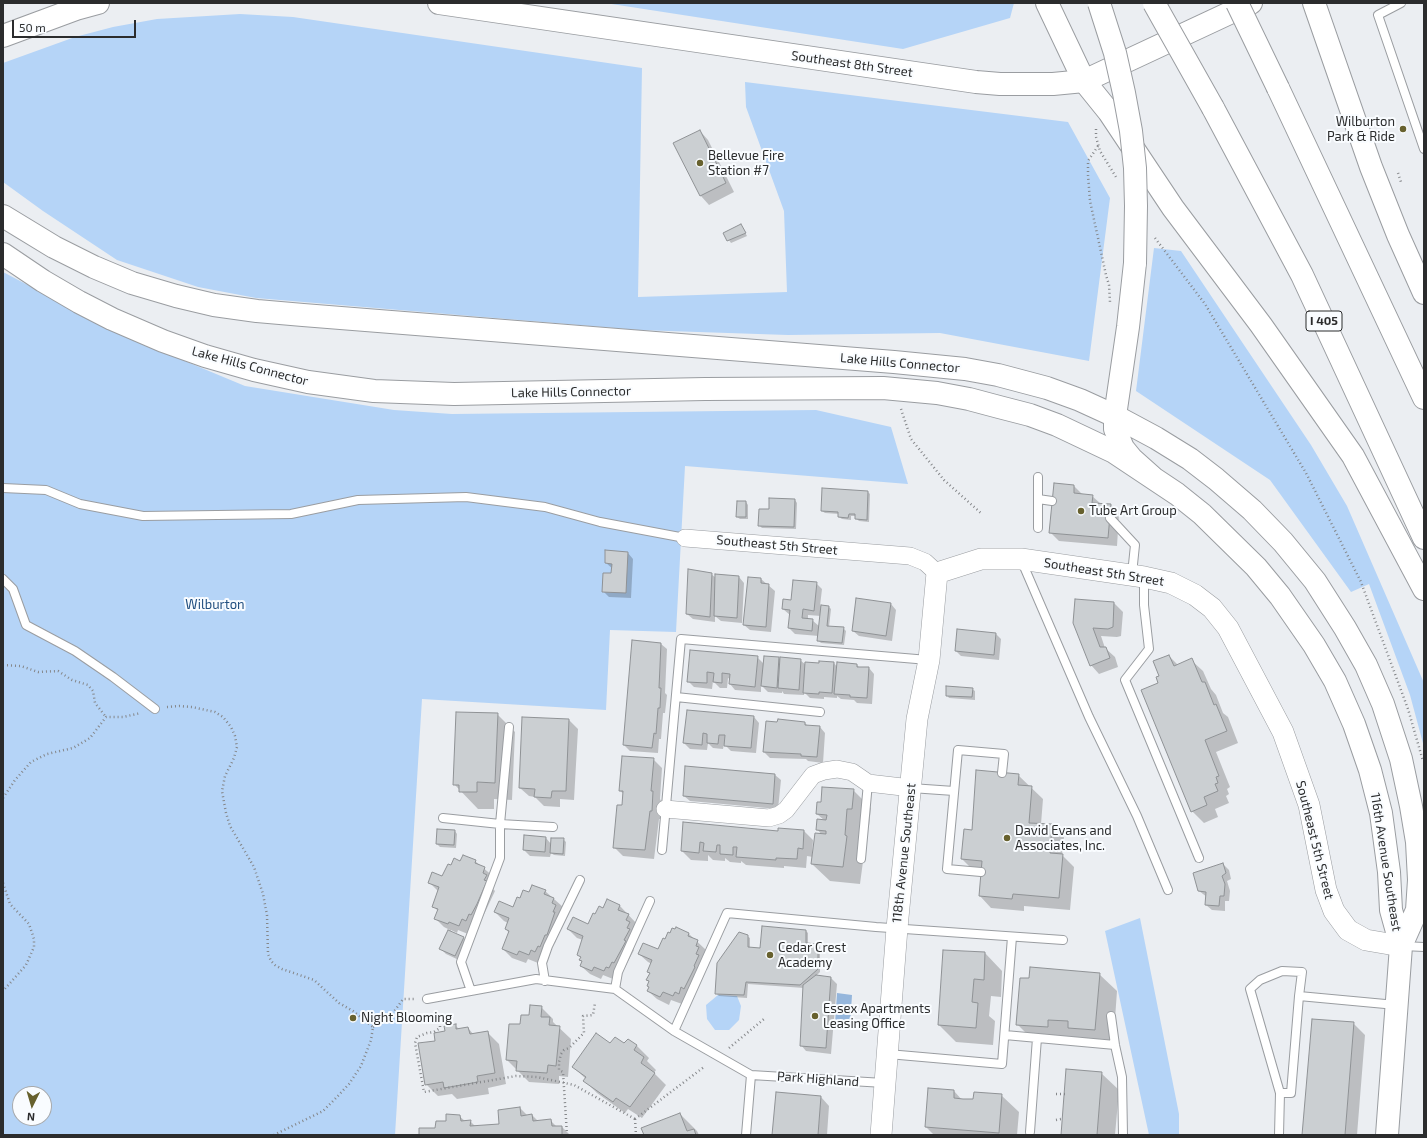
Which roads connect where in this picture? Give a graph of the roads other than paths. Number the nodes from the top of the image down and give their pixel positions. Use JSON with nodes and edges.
{"nodes":[{"id":1,"x":98,"y":3,"type":"edge"},
{"id":2,"x":441,"y":3,"type":"edge"},
{"id":3,"x":1047,"y":3,"type":"edge"},
{"id":4,"x":1100,"y":3,"type":"edge"},
{"id":5,"x":1154,"y":3,"type":"edge"},
{"id":6,"x":1237,"y":3,"type":"edge"},
{"id":7,"x":1251,"y":3,"type":"edge"},
{"id":8,"x":1314,"y":3,"type":"edge"},
{"id":9,"x":1401,"y":3,"type":"edge"},
{"id":10,"x":532,"y":10,"type":"edge"},
{"id":11,"x":3,"y":36,"type":"edge"},
{"id":12,"x":1084,"y":81,"type":"junction"},
{"id":13,"x":1424,"y":149,"type":"edge"},
{"id":14,"x":3,"y":216,"type":"edge"},
{"id":15,"x":3,"y":254,"type":"edge"},
{"id":16,"x":1424,"y":293,"type":"edge"},
{"id":17,"x":1424,"y":398,"type":"edge"},
{"id":18,"x":1114,"y":416,"type":"junction"},
{"id":19,"x":1151,"y":476,"type":"junction"},
{"id":20,"x":1038,"y":477,"type":"dead end"},
{"id":21,"x":3,"y":488,"type":"edge"},
{"id":22,"x":1038,"y":499,"type":"junction"},
{"id":23,"x":1052,"y":501,"type":"dead end"},
{"id":24,"x":1110,"y":518,"type":"dead end"},
{"id":25,"x":1038,"y":528,"type":"dead end"},
{"id":26,"x":684,"y":538,"type":"joint"},
{"id":27,"x":1424,"y":538,"type":"edge"},
{"id":28,"x":1021,"y":559,"type":"junction"},
{"id":29,"x":937,"y":573,"type":"junction"},
{"id":30,"x":1138,"y":576,"type":"junction"},
{"id":31,"x":3,"y":579,"type":"edge"},
{"id":32,"x":1424,"y":589,"type":"edge"},
{"id":33,"x":929,"y":660,"type":"junction"},
{"id":34,"x":676,"y":697,"type":"junction"},
{"id":35,"x":155,"y":709,"type":"road end"},
{"id":36,"x":820,"y":712,"type":"dead end"},
{"id":37,"x":509,"y":727,"type":"dead end"},
{"id":38,"x":1002,"y":773,"type":"dead end"},
{"id":39,"x":868,"y":783,"type":"junction"},
{"id":40,"x":911,"y":788,"type":"junction"},
{"id":41,"x":954,"y":791,"type":"junction"},
{"id":42,"x":665,"y":809,"type":"junction"},
{"id":43,"x":443,"y":818,"type":"dead end"},
{"id":44,"x":500,"y":824,"type":"junction"},
{"id":45,"x":553,"y":827,"type":"dead end"},
{"id":46,"x":662,"y":850,"type":"dead end"},
{"id":47,"x":1199,"y":858,"type":"dead end"},
{"id":48,"x":862,"y":860,"type":"dead end"},
{"id":49,"x":981,"y":872,"type":"dead end"},
{"id":50,"x":580,"y":880,"type":"dead end"},
{"id":51,"x":1168,"y":890,"type":"dead end"},
{"id":52,"x":650,"y":901,"type":"dead end"},
{"id":53,"x":897,"y":928,"type":"junction"},
{"id":54,"x":1012,"y":937,"type":"junction"},
{"id":55,"x":1063,"y":940,"type":"dead end"},
{"id":56,"x":1401,"y":946,"type":"junction"},
{"id":57,"x":1424,"y":948,"type":"edge"},
{"id":58,"x":545,"y":980,"type":"junction"},
{"id":59,"x":615,"y":990,"type":"junction"},
{"id":60,"x":471,"y":991,"type":"junction"},
{"id":61,"x":1299,"y":996,"type":"junction"},
{"id":62,"x":427,"y":999,"type":"road end"},
{"id":63,"x":1397,"y":1005,"type":"junction"},
{"id":64,"x":1111,"y":1016,"type":"dead end"},
{"id":65,"x":674,"y":1031,"type":"junction"},
{"id":66,"x":1005,"y":1035,"type":"junction"},
{"id":67,"x":1037,"y":1038,"type":"junction"},
{"id":68,"x":1115,"y":1045,"type":"junction"},
{"id":69,"x":888,"y":1054,"type":"junction"},
{"id":70,"x":751,"y":1075,"type":"junction"},
{"id":71,"x":885,"y":1084,"type":"junction"},
{"id":72,"x":1280,"y":1094,"type":"junction"},
{"id":73,"x":1030,"y":1132,"type":"dead end"},
{"id":74,"x":746,"y":1135,"type":"edge"},
{"id":75,"x":881,"y":1135,"type":"edge"},
{"id":76,"x":1123,"y":1135,"type":"edge"},
{"id":77,"x":1279,"y":1135,"type":"edge"},
{"id":78,"x":1387,"y":1135,"type":"edge"}],
"edges":[{"from":1,"to":11,"type":"main road"},
{"from":2,"to":10,"type":"main road","name":"Southeast 8th Street"},
{"from":3,"to":12,"type":"main road"},
{"from":4,"to":18,"type":"main road","bridge":true},
{"from":5,"to":27,"type":"main road","number":"I 405","bridge":true},
{"from":6,"to":17,"type":"main road","bridge":true},
{"from":7,"to":12,"type":"main road","name":"Southeast 8th Street"},
{"from":8,"to":16,"type":"main road"},
{"from":9,"to":13,"type":"lane"},
{"from":10,"to":12,"type":"main road","name":"Southeast 8th Street"},
{"from":12,"to":32,"type":"main road"},
{"from":14,"to":18,"type":"main road","name":"Lake Hills Connector"},
{"from":15,"to":19,"type":"main road","name":"Lake Hills Connector"},
{"from":18,"to":19,"type":"main road"},
{"from":18,"to":56,"type":"main road","name":"116th Avenue Southeast"},
{"from":19,"to":56,"type":"main road","name":"116th Avenue Southeast"},
{"from":20,"to":22,"type":"lane"},
{"from":21,"to":26,"type":"lane"},
{"from":22,"to":23,"type":"lane"},
{"from":22,"to":25,"type":"lane"},
{"from":24,"to":30,"type":"lane"},
{"from":26,"to":29,"type":"street","name":"Southeast 5th Street"},
{"from":28,"to":29,"type":"street","name":"Southeast 5th Street"},
{"from":28,"to":30,"type":"street","name":"Southeast 5th Street"},
{"from":28,"to":51,"type":"lane"},
{"from":29,"to":33,"type":"street","name":"118th Avenue Southeast"},
{"from":30,"to":47,"type":"lane"},
{"from":30,"to":56,"type":"street","name":"Southeast 5th Street"},
{"from":31,"to":35,"type":"lane"},
{"from":33,"to":34,"type":"lane"},
{"from":33,"to":40,"type":"street","name":"118th Avenue Southeast"},
{"from":34,"to":36,"type":"lane"},
{"from":34,"to":42,"type":"lane"},
{"from":37,"to":44,"type":"lane"},
{"from":38,"to":41,"type":"lane"},
{"from":39,"to":40,"type":"street"},
{"from":39,"to":42,"type":"street"},
{"from":39,"to":48,"type":"lane"},
{"from":40,"to":41,"type":"lane"},
{"from":40,"to":53,"type":"street","name":"118th Avenue Southeast"},
{"from":41,"to":49,"type":"lane"},
{"from":42,"to":46,"type":"lane"},
{"from":43,"to":44,"type":"lane"},
{"from":44,"to":45,"type":"lane"},
{"from":44,"to":60,"type":"lane"},
{"from":50,"to":58,"type":"lane"},
{"from":52,"to":59,"type":"lane"},
{"from":53,"to":54,"type":"lane"},
{"from":53,"to":65,"type":"lane"},
{"from":53,"to":69,"type":"street","name":"118th Avenue Southeast"},
{"from":54,"to":55,"type":"lane"},
{"from":54,"to":66,"type":"lane"},
{"from":56,"to":57,"type":"lane"},
{"from":56,"to":63,"type":"main road","name":"116th Avenue Southeast"},
{"from":58,"to":59,"type":"lane"},
{"from":58,"to":60,"type":"lane"},
{"from":59,"to":65,"type":"lane"},
{"from":60,"to":62,"type":"lane"},
{"from":61,"to":63,"type":"lane"},
{"from":61,"to":72,"type":"lane"},
{"from":61,"to":72,"type":"lane"},
{"from":63,"to":78,"type":"main road","name":"116th Avenue Southeast"},
{"from":64,"to":68,"type":"lane"},
{"from":65,"to":70,"type":"lane"},
{"from":66,"to":67,"type":"lane"},
{"from":66,"to":69,"type":"lane"},
{"from":67,"to":68,"type":"lane"},
{"from":67,"to":73,"type":"lane"},
{"from":68,"to":76,"type":"lane"},
{"from":69,"to":71,"type":"street","name":"118th Avenue Southeast"},
{"from":70,"to":71,"type":"lane","name":"Park Highland"},
{"from":70,"to":74,"type":"lane"},
{"from":71,"to":75,"type":"street","name":"118th Avenue Southeast"},
{"from":72,"to":77,"type":"lane"}]}
